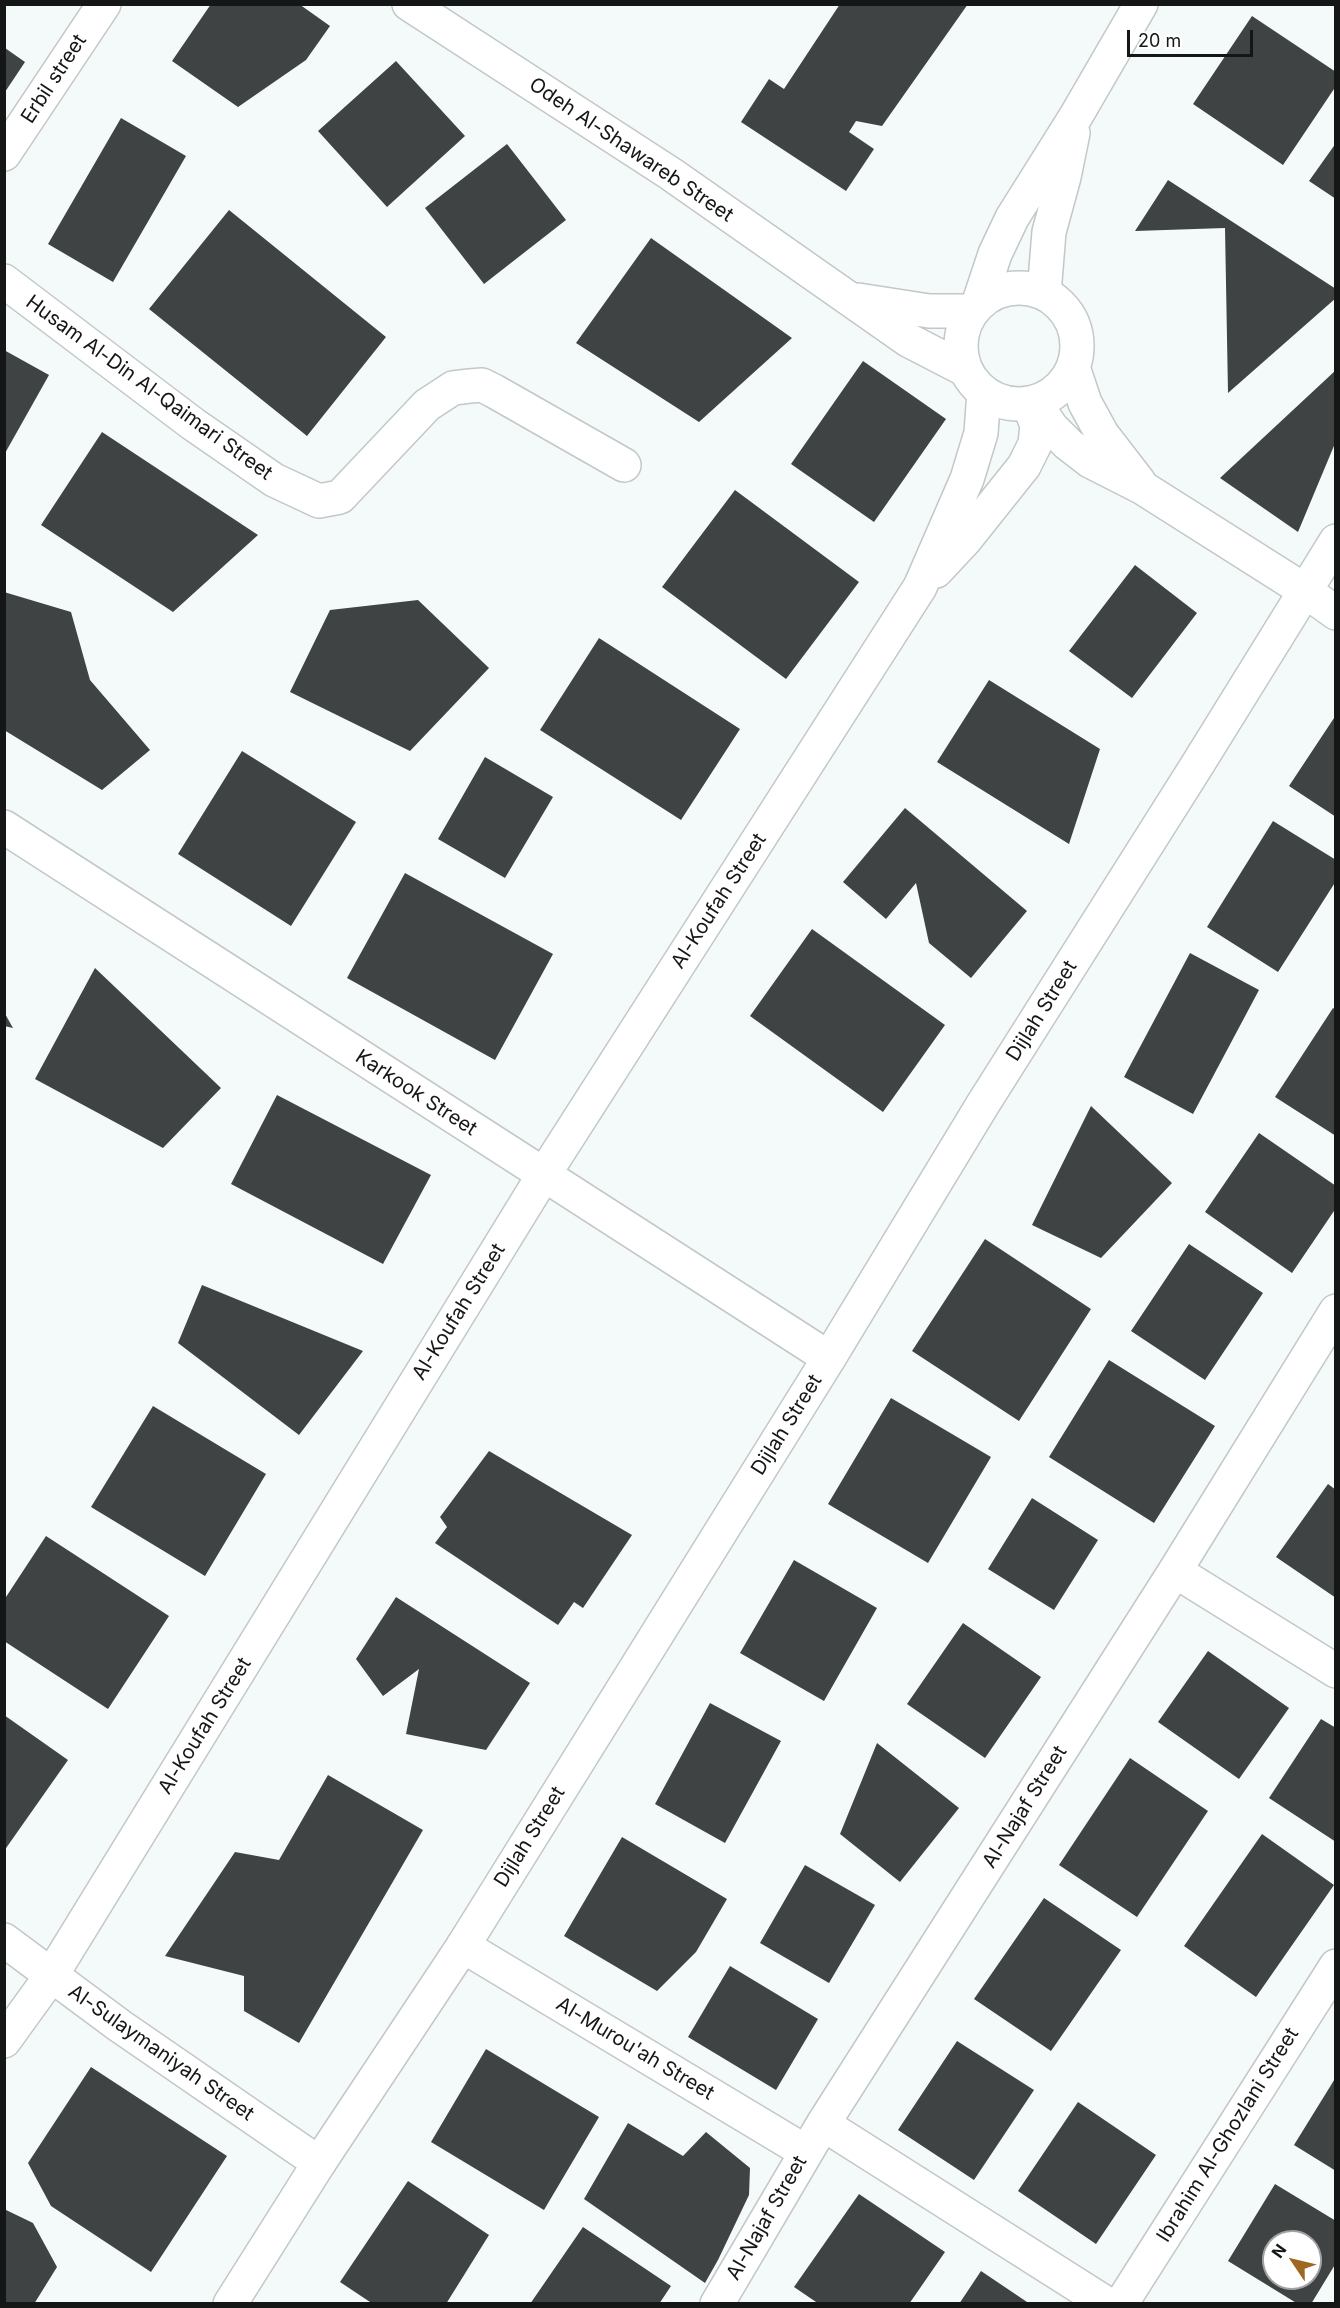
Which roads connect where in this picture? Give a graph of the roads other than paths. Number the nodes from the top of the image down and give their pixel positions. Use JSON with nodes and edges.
{"nodes":[{"id":1,"x":104,"y":4,"type":"edge"},
{"id":2,"x":409,"y":4,"type":"edge"},
{"id":3,"x":1141,"y":4,"type":"edge"},
{"id":4,"x":1076,"y":116,"type":"junction"},
{"id":5,"x":4,"y":154,"type":"edge"},
{"id":6,"x":4,"y":281,"type":"edge"},
{"id":7,"x":1044,"y":293,"type":"junction"},
{"id":8,"x":850,"y":299,"type":"junction"},
{"id":9,"x":975,"y":308,"type":"junction"},
{"id":10,"x":1073,"y":367,"type":"junction"},
{"id":11,"x":975,"y":381,"type":"junction"},
{"id":12,"x":1031,"y":403,"type":"junction"},
{"id":13,"x":624,"y":465,"type":"dead end"},
{"id":14,"x":1143,"y":488,"type":"junction"},
{"id":15,"x":1335,"y":541,"type":"edge"},
{"id":16,"x":920,"y":587,"type":"junction"},
{"id":17,"x":1304,"y":590,"type":"junction"},
{"id":18,"x":1335,"y":613,"type":"edge"},
{"id":19,"x":4,"y":827,"type":"edge"},
{"id":20,"x":543,"y":1176,"type":"junction"},
{"id":21,"x":1335,"y":1311,"type":"edge"},
{"id":22,"x":829,"y":1358,"type":"junction"},
{"id":23,"x":1175,"y":1571,"type":"junction"},
{"id":24,"x":1335,"y":1671,"type":"edge"},
{"id":25,"x":4,"y":1940,"type":"edge"},
{"id":26,"x":463,"y":1946,"type":"junction"},
{"id":27,"x":1335,"y":1966,"type":"edge"},
{"id":28,"x":51,"y":1976,"type":"junction"},
{"id":29,"x":4,"y":2041,"type":"edge"},
{"id":30,"x":823,"y":2124,"type":"junction"},
{"id":31,"x":806,"y":2152,"type":"junction"},
{"id":32,"x":319,"y":2163,"type":"junction"},
{"id":33,"x":230,"y":2304,"type":"edge"},
{"id":34,"x":717,"y":2304,"type":"edge"},
{"id":35,"x":1107,"y":2304,"type":"edge"},
{"id":36,"x":1121,"y":2304,"type":"edge"}],
"edges":[{"from":1,"to":5,"type":"street","name":"Erbil street"},
{"from":2,"to":8,"type":"street","name":"Odeh Al-Shawareb Street"},
{"from":3,"to":4,"type":"street"},
{"from":4,"to":7,"type":"street"},
{"from":4,"to":9,"type":"street"},
{"from":6,"to":13,"type":"street","name":"Husam Al-Din Al-Qaimari Street"},
{"from":7,"to":9,"type":"street"},
{"from":7,"to":10,"type":"street"},
{"from":8,"to":9,"type":"street","name":"Odeh Al-Shawareb Street"},
{"from":8,"to":11,"type":"street","name":"Odeh Al-Shawareb Street"},
{"from":9,"to":11,"type":"street"},
{"from":10,"to":12,"type":"street"},
{"from":10,"to":14,"type":"street"},
{"from":11,"to":12,"type":"street"},
{"from":11,"to":16,"type":"street","name":"Al-Koufah Street"},
{"from":12,"to":14,"type":"street"},
{"from":12,"to":16,"type":"street","name":"Al-Koufah Street"},
{"from":14,"to":17,"type":"street"},
{"from":15,"to":17,"type":"street","name":"Dijlah Street"},
{"from":16,"to":20,"type":"street","name":"Al-Koufah Street"},
{"from":17,"to":18,"type":"street"},
{"from":17,"to":22,"type":"street","name":"Dijlah Street"},
{"from":19,"to":20,"type":"street","name":"Karkook Street"},
{"from":20,"to":22,"type":"street","name":"Karkook Street"},
{"from":20,"to":28,"type":"street","name":"Al-Koufah Street"},
{"from":21,"to":23,"type":"street","name":"Al-Najaf Street"},
{"from":22,"to":26,"type":"street","name":"Dijlah Street"},
{"from":23,"to":24,"type":"street"},
{"from":23,"to":30,"type":"street","name":"Al-Najaf Street"},
{"from":25,"to":28,"type":"street","name":"Al-Sulaymaniyah Street"},
{"from":26,"to":31,"type":"street","name":"Al-Murou'ah Street"},
{"from":26,"to":32,"type":"street","name":"Dijlah Street"},
{"from":27,"to":36,"type":"street","name":"Ibrahim Al-Ghozlani Street"},
{"from":28,"to":29,"type":"street","name":"Al-Koufah Street"},
{"from":28,"to":32,"type":"street","name":"Al-Sulaymaniyah Street"},
{"from":30,"to":31,"type":"street","name":"Al-Najaf Street"},
{"from":30,"to":35,"type":"street"},
{"from":31,"to":34,"type":"street","name":"Al-Najaf Street"},
{"from":32,"to":33,"type":"street","name":"Dijlah Street"}]}
